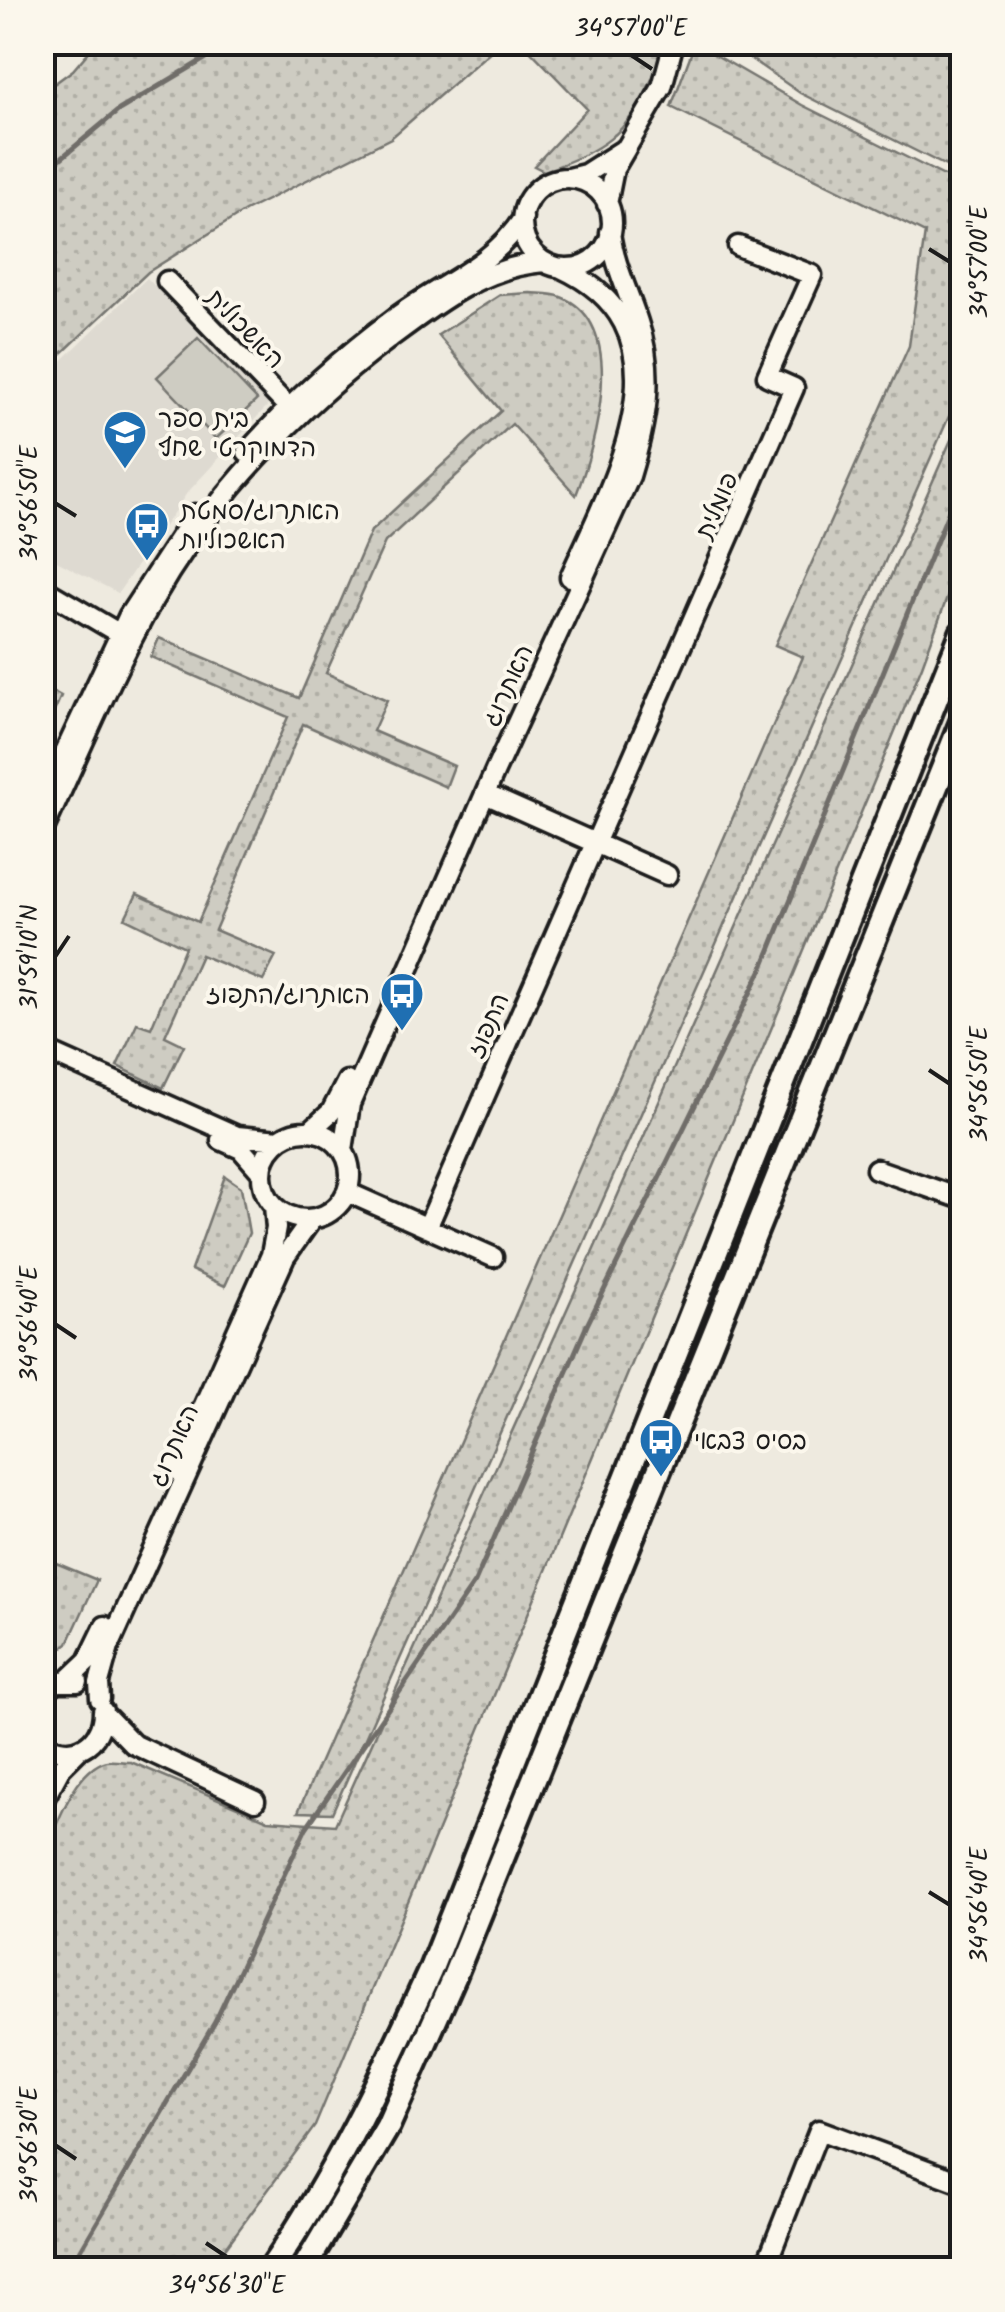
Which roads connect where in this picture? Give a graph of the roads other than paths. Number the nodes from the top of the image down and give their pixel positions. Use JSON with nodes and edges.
{"nodes":[{"id":1,"x":674,"y":42,"type":"edge"},
{"id":2,"x":625,"y":148,"type":"junction"},
{"id":3,"x":566,"y":178,"type":"junction"},
{"id":4,"x":607,"y":204,"type":"junction"},
{"id":5,"x":522,"y":218,"type":"junction"},
{"id":6,"x":610,"y":232,"type":"junction"},
{"id":7,"x":738,"y":246,"type":"dead end"},
{"id":8,"x":552,"y":265,"type":"junction"},
{"id":9,"x":168,"y":281,"type":"dead end"},
{"id":10,"x":289,"y":408,"type":"junction"},
{"id":11,"x":42,"y":588,"type":"edge"},
{"id":12,"x":962,"y":633,"type":"edge"},
{"id":13,"x":120,"y":634,"type":"junction"},
{"id":14,"x":962,"y":722,"type":"edge"},
{"id":15,"x":485,"y":794,"type":"junction"},
{"id":16,"x":42,"y":801,"type":"edge"},
{"id":17,"x":42,"y":833,"type":"edge"},
{"id":18,"x":594,"y":842,"type":"junction"},
{"id":19,"x":667,"y":875,"type":"dead end"},
{"id":20,"x":42,"y":1049,"type":"edge"},
{"id":21,"x":42,"y":1060,"type":"edge"},
{"id":22,"x":310,"y":1131,"type":"junction"},
{"id":23,"x":279,"y":1140,"type":"junction"},
{"id":24,"x":343,"y":1150,"type":"junction"},
{"id":25,"x":876,"y":1168,"type":"dead end"},
{"id":26,"x":262,"y":1174,"type":"junction"},
{"id":27,"x":347,"y":1192,"type":"junction"},
{"id":28,"x":962,"y":1200,"type":"edge"},
{"id":29,"x":274,"y":1206,"type":"junction"},
{"id":30,"x":312,"y":1219,"type":"junction"},
{"id":31,"x":426,"y":1228,"type":"junction"},
{"id":32,"x":493,"y":1258,"type":"dead end"},
{"id":33,"x":68,"y":1680,"type":"junction"},
{"id":34,"x":44,"y":1689,"type":"edge"},
{"id":35,"x":101,"y":1706,"type":"junction"},
{"id":36,"x":43,"y":1742,"type":"edge"},
{"id":37,"x":133,"y":1744,"type":"junction"},
{"id":38,"x":84,"y":1748,"type":"junction"},
{"id":39,"x":42,"y":1758,"type":"edge"},
{"id":40,"x":255,"y":1801,"type":"dead end"},
{"id":41,"x":42,"y":1803,"type":"edge"},
{"id":42,"x":962,"y":2183,"type":"edge"},
{"id":43,"x":270,"y":2270,"type":"edge"},
{"id":44,"x":303,"y":2270,"type":"edge"},
{"id":45,"x":764,"y":2270,"type":"edge"}],
"edges":[{"from":1,"to":2,"type":"street"},
{"from":2,"to":3,"type":"street"},
{"from":2,"to":4,"type":"street"},
{"from":3,"to":4,"type":"street"},
{"from":3,"to":5,"type":"street"},
{"from":4,"to":6,"type":"street"},
{"from":5,"to":8,"type":"street"},
{"from":5,"to":10,"type":"street"},
{"from":6,"to":8,"type":"street"},
{"from":6,"to":15,"type":"street","name":"האתרוג"},
{"from":7,"to":18,"type":"street","name":"פומלית"},
{"from":8,"to":17,"type":"street"},
{"from":8,"to":22,"type":"street","name":"האתרוג"},
{"from":9,"to":10,"type":"street","name":"האשכולית"},
{"from":10,"to":13,"type":"street"},
{"from":11,"to":13,"type":"street"},
{"from":12,"to":43,"type":"main road"},
{"from":13,"to":16,"type":"street"},
{"from":14,"to":44,"type":"main road"},
{"from":15,"to":18,"type":"street"},
{"from":15,"to":24,"type":"street","name":"האתרוג"},
{"from":18,"to":19,"type":"street"},
{"from":18,"to":31,"type":"street","name":"התפוז"},
{"from":20,"to":23,"type":"street"},
{"from":21,"to":26,"type":"street"},
{"from":22,"to":23,"type":"street"},
{"from":22,"to":24,"type":"street"},
{"from":23,"to":26,"type":"street"},
{"from":24,"to":27,"type":"street"},
{"from":25,"to":28,"type":"street"},
{"from":26,"to":29,"type":"street"},
{"from":27,"to":30,"type":"street"},
{"from":27,"to":31,"type":"street"},
{"from":29,"to":30,"type":"street"},
{"from":29,"to":33,"type":"street","name":"האתרוג"},
{"from":30,"to":35,"type":"street","name":"האתרוג"},
{"from":31,"to":32,"type":"street"},
{"from":33,"to":34,"type":"street"},
{"from":33,"to":35,"type":"street"},
{"from":35,"to":37,"type":"street"},
{"from":35,"to":38,"type":"street","name":"האתרוג"},
{"from":36,"to":38,"type":"street"},
{"from":36,"to":39,"type":"street"},
{"from":37,"to":38,"type":"street"},
{"from":37,"to":40,"type":"street"},
{"from":38,"to":41,"type":"street"},
{"from":42,"to":45,"type":"street"}]}
